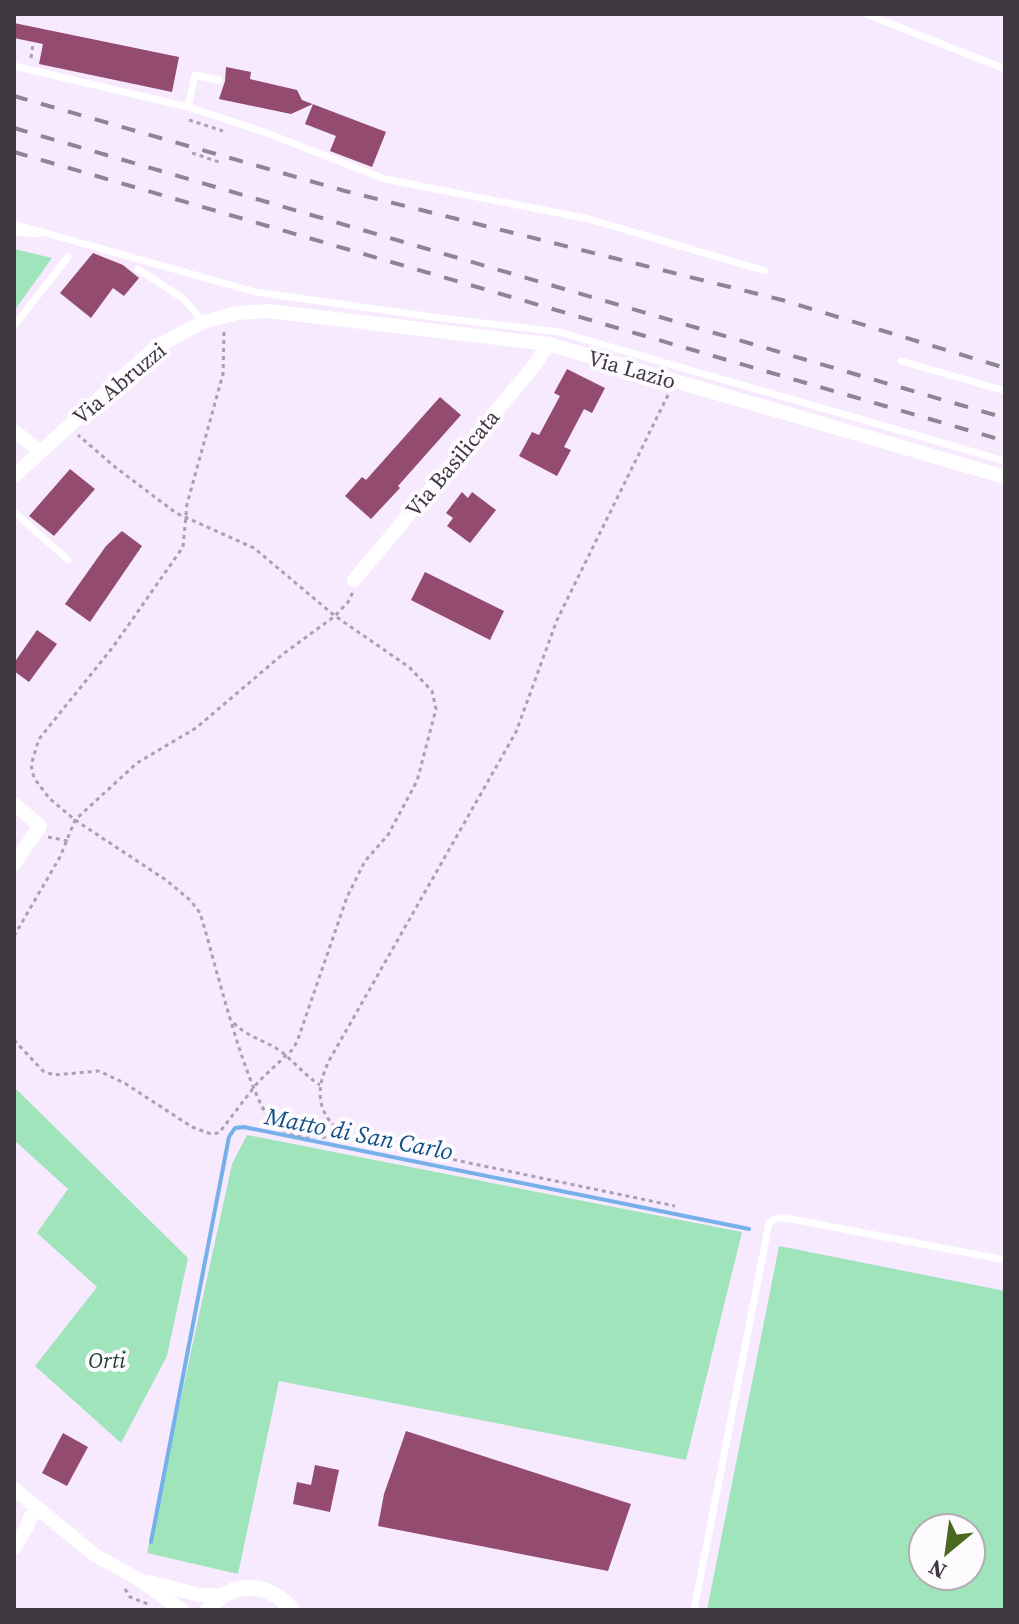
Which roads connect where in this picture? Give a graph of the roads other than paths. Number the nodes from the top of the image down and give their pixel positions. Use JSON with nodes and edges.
{"nodes":[{"id":1,"x":866,"y":14,"type":"edge"},
{"id":2,"x":14,"y":66,"type":"edge"},
{"id":3,"x":1005,"y":69,"type":"edge"},
{"id":4,"x":219,"y":80,"type":"dead end"},
{"id":5,"x":188,"y":107,"type":"junction"},
{"id":6,"x":14,"y":224,"type":"edge"},
{"id":7,"x":14,"y":232,"type":"edge"},
{"id":8,"x":52,"y":235,"type":"junction"},
{"id":9,"x":68,"y":257,"type":"dead end"},
{"id":10,"x":138,"y":269,"type":"dead end"},
{"id":11,"x":765,"y":271,"type":"dead end"},
{"id":12,"x":250,"y":312,"type":"joint"},
{"id":13,"x":203,"y":322,"type":"junction"},
{"id":14,"x":14,"y":326,"type":"edge"},
{"id":15,"x":548,"y":344,"type":"junction"},
{"id":16,"x":901,"y":361,"type":"dead end"},
{"id":17,"x":1005,"y":391,"type":"edge"},
{"id":18,"x":14,"y":431,"type":"edge"},
{"id":19,"x":40,"y":451,"type":"junction"},
{"id":20,"x":1005,"y":461,"type":"edge"},
{"id":21,"x":14,"y":476,"type":"edge"},
{"id":22,"x":1005,"y":477,"type":"edge"},
{"id":23,"x":14,"y":512,"type":"edge"},
{"id":24,"x":68,"y":560,"type":"dead end"},
{"id":25,"x":354,"y":580,"type":"road end"},
{"id":26,"x":14,"y":804,"type":"edge"},
{"id":27,"x":14,"y":864,"type":"edge"},
{"id":28,"x":1005,"y":1260,"type":"edge"},
{"id":29,"x":14,"y":1489,"type":"edge"},
{"id":30,"x":39,"y":1511,"type":"junction"},
{"id":31,"x":14,"y":1548,"type":"edge"},
{"id":32,"x":138,"y":1579,"type":"junction"},
{"id":33,"x":223,"y":1595,"type":"junction"},
{"id":34,"x":182,"y":1610,"type":"edge"},
{"id":35,"x":208,"y":1610,"type":"edge"},
{"id":36,"x":292,"y":1610,"type":"edge"},
{"id":37,"x":694,"y":1610,"type":"edge"}],
"edges":[{"from":1,"to":3,"type":"lane"},
{"from":2,"to":5,"type":"lane"},
{"from":4,"to":5,"type":"lane"},
{"from":5,"to":11,"type":"lane"},
{"from":6,"to":8,"type":"lane"},
{"from":7,"to":8,"type":"lane"},
{"from":8,"to":20,"type":"lane"},
{"from":9,"to":14,"type":"lane"},
{"from":10,"to":13,"type":"lane"},
{"from":12,"to":13,"type":"street","name":"Via Abruzzi"},
{"from":12,"to":15,"type":"street","name":"Via Lazio"},
{"from":13,"to":19,"type":"street","name":"Via Abruzzi"},
{"from":15,"to":22,"type":"street","name":"Via Lazio"},
{"from":15,"to":25,"type":"street","name":"Via Basilicata"},
{"from":16,"to":17,"type":"lane"},
{"from":18,"to":19,"type":"street"},
{"from":19,"to":21,"type":"street","name":"Via Abruzzi"},
{"from":23,"to":24,"type":"lane"},
{"from":26,"to":27,"type":"street"},
{"from":28,"to":37,"type":"lane"},
{"from":29,"to":30,"type":"street"},
{"from":30,"to":31,"type":"street"},
{"from":30,"to":32,"type":"street"},
{"from":32,"to":33,"type":"street"},
{"from":32,"to":34,"type":"street"},
{"from":33,"to":35,"type":"street"},
{"from":33,"to":36,"type":"street"}]}
